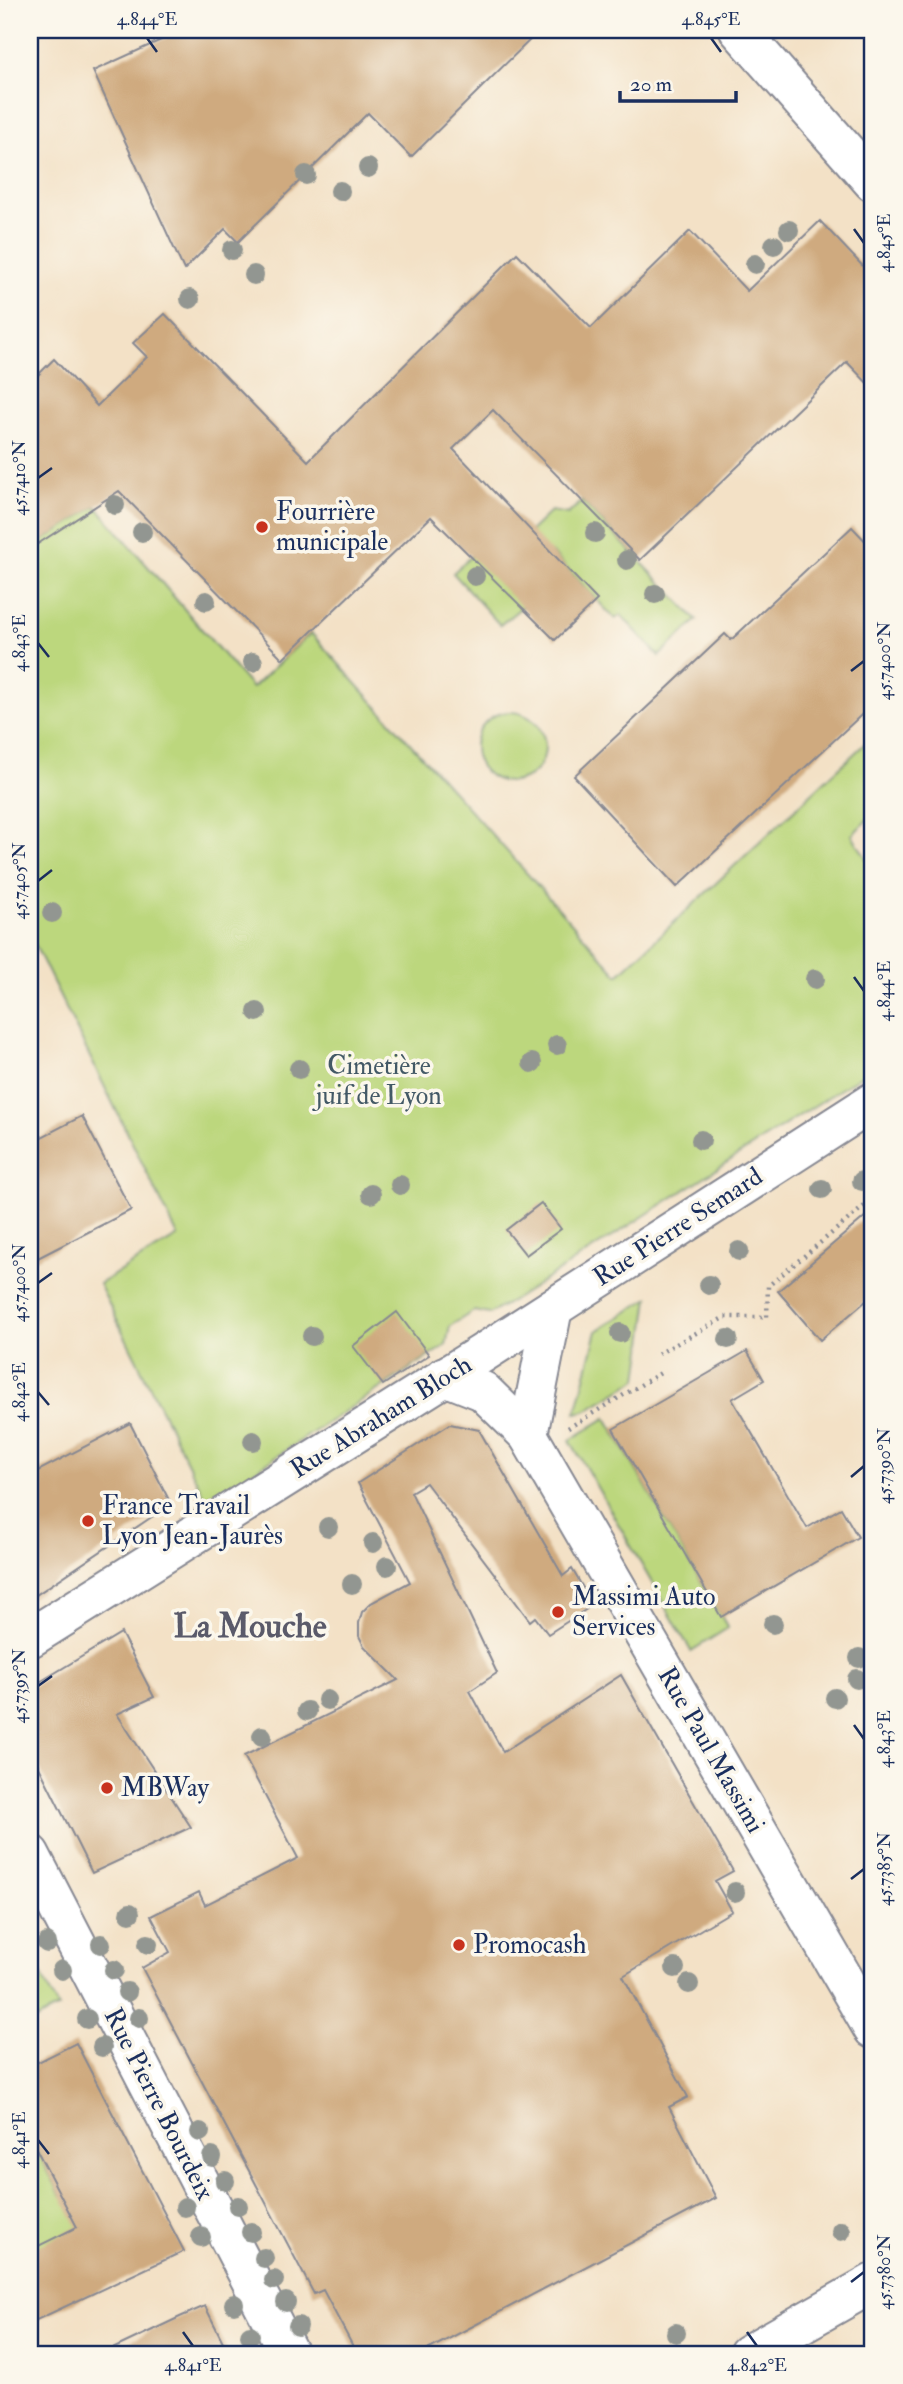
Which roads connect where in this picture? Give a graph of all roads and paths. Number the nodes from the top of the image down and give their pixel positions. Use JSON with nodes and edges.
{"nodes":[{"id":1,"x":739,"y":30,"type":"edge"},
{"id":2,"x":873,"y":181,"type":"edge"},
{"id":3,"x":873,"y":1102,"type":"edge"},
{"id":4,"x":873,"y":1199,"type":"edge"},
{"id":5,"x":553,"y":1308,"type":"junction"},
{"id":6,"x":483,"y":1353,"type":"joint"},
{"id":7,"x":658,"y":1354,"type":"dead end"},
{"id":8,"x":664,"y":1371,"type":"dead end"},
{"id":9,"x":445,"y":1377,"type":"junction"},
{"id":10,"x":547,"y":1433,"type":"junction"},
{"id":11,"x":30,"y":1638,"type":"edge"},
{"id":12,"x":30,"y":1854,"type":"edge"},
{"id":13,"x":873,"y":2029,"type":"edge"},
{"id":14,"x":873,"y":2283,"type":"edge"},
{"id":15,"x":289,"y":2354,"type":"edge"},
{"id":16,"x":748,"y":2354,"type":"edge"}],
"edges":[{"from":1,"to":2,"type":"street"},
{"from":3,"to":5,"type":"street","name":"Rue Pierre Semard"},
{"from":4,"to":7,"type":"path"},
{"from":5,"to":6,"type":"street","name":"Rue Pierre Semard"},
{"from":5,"to":10,"type":"street"},
{"from":6,"to":9,"type":"street","name":"Rue Abraham Bloch"},
{"from":8,"to":10,"type":"path"},
{"from":9,"to":10,"type":"street","name":"Rue Paul Massimi"},
{"from":9,"to":11,"type":"street","name":"Rue Abraham Bloch"},
{"from":10,"to":13,"type":"street","name":"Rue Paul Massimi"},
{"from":12,"to":15,"type":"street","name":"Rue Pierre Bourdeix"},
{"from":14,"to":16,"type":"street"}]}
